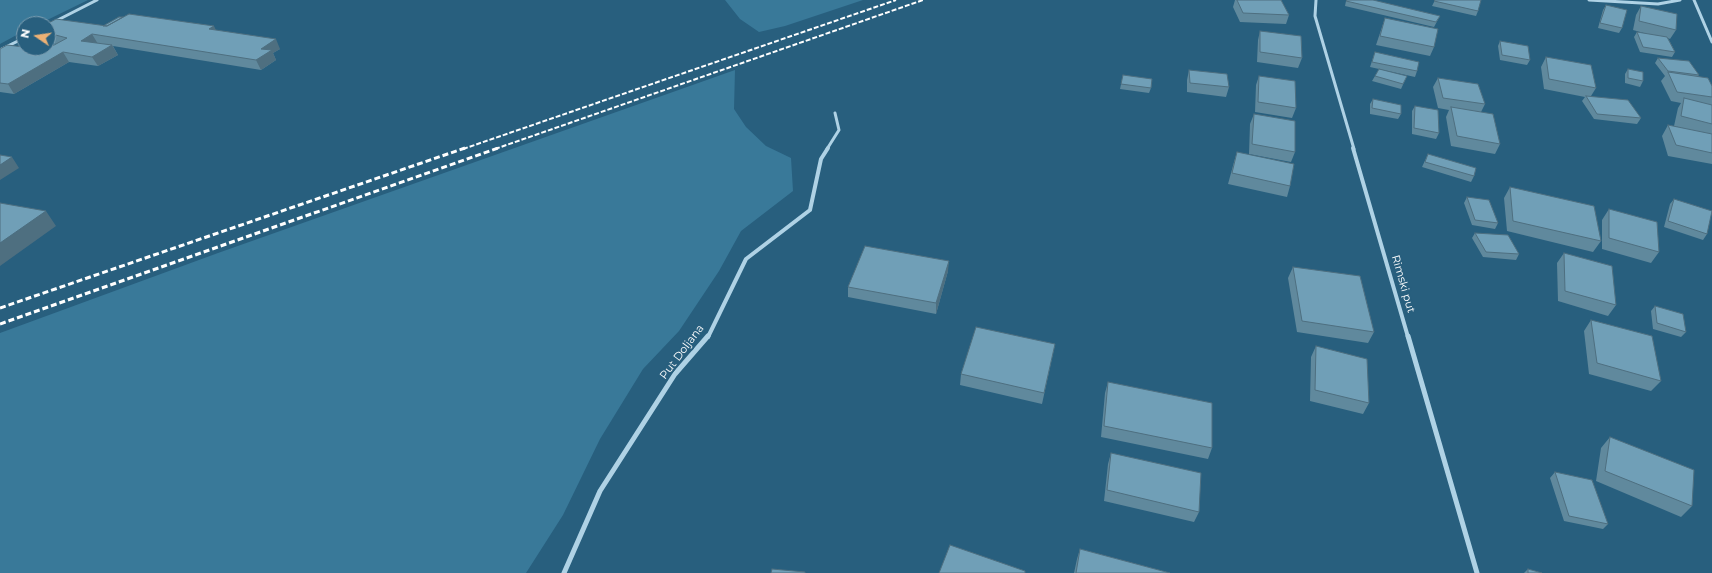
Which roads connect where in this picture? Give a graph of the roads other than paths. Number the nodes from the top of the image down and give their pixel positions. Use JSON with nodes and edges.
{"nodes":[{"id":1,"x":97,"y":0,"type":"edge"},
{"id":2,"x":1316,"y":0,"type":"edge"},
{"id":3,"x":1589,"y":0,"type":"edge"},
{"id":4,"x":1680,"y":0,"type":"edge"},
{"id":5,"x":1694,"y":0,"type":"edge"},
{"id":6,"x":56,"y":21,"type":"edge"},
{"id":7,"x":16,"y":42,"type":"edge"},
{"id":8,"x":1712,"y":42,"type":"edge"},
{"id":9,"x":0,"y":50,"type":"edge"},
{"id":10,"x":835,"y":113,"type":"dead end"},
{"id":11,"x":564,"y":573,"type":"edge"},
{"id":12,"x":1477,"y":573,"type":"edge"}],
"edges":[{"from":1,"to":6,"type":"street"},
{"from":2,"to":12,"type":"street","name":"Rimski put"},
{"from":3,"to":4,"type":"street"},
{"from":5,"to":8,"type":"street"},
{"from":7,"to":9,"type":"street"},
{"from":10,"to":11,"type":"street","name":"Put Doljana"}]}
